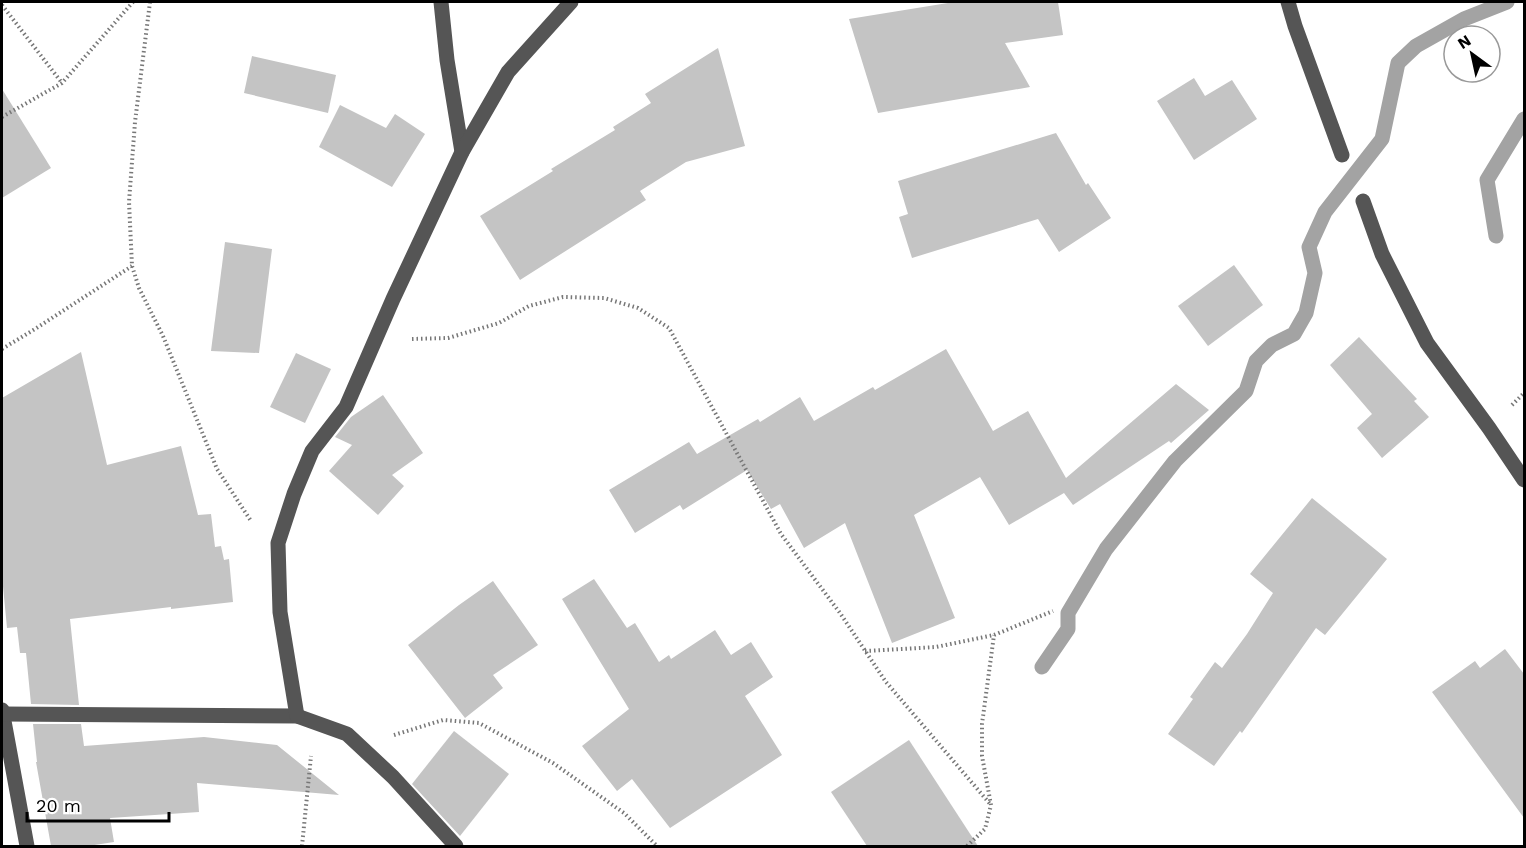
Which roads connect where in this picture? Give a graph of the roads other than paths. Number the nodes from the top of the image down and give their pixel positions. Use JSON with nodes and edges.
{"nodes":[{"id":1,"x":441,"y":2,"type":"edge"},
{"id":2,"x":571,"y":2,"type":"edge"},
{"id":3,"x":1288,"y":2,"type":"edge"},
{"id":4,"x":462,"y":152,"type":"junction"},
{"id":5,"x":1342,"y":155,"type":"dead end"},
{"id":6,"x":1363,"y":201,"type":"dead end"},
{"id":7,"x":1524,"y":480,"type":"edge"},
{"id":8,"x":2,"y":712,"type":"edge"},
{"id":9,"x":297,"y":716,"type":"junction"},
{"id":10,"x":27,"y":846,"type":"edge"},
{"id":11,"x":456,"y":846,"type":"edge"}],
"edges":[{"from":1,"to":4,"type":"street"},
{"from":2,"to":4,"type":"street"},
{"from":3,"to":5,"type":"street"},
{"from":4,"to":9,"type":"street"},
{"from":6,"to":7,"type":"street"},
{"from":8,"to":9,"type":"street"},
{"from":8,"to":10,"type":"street"},
{"from":9,"to":11,"type":"street"}]}
